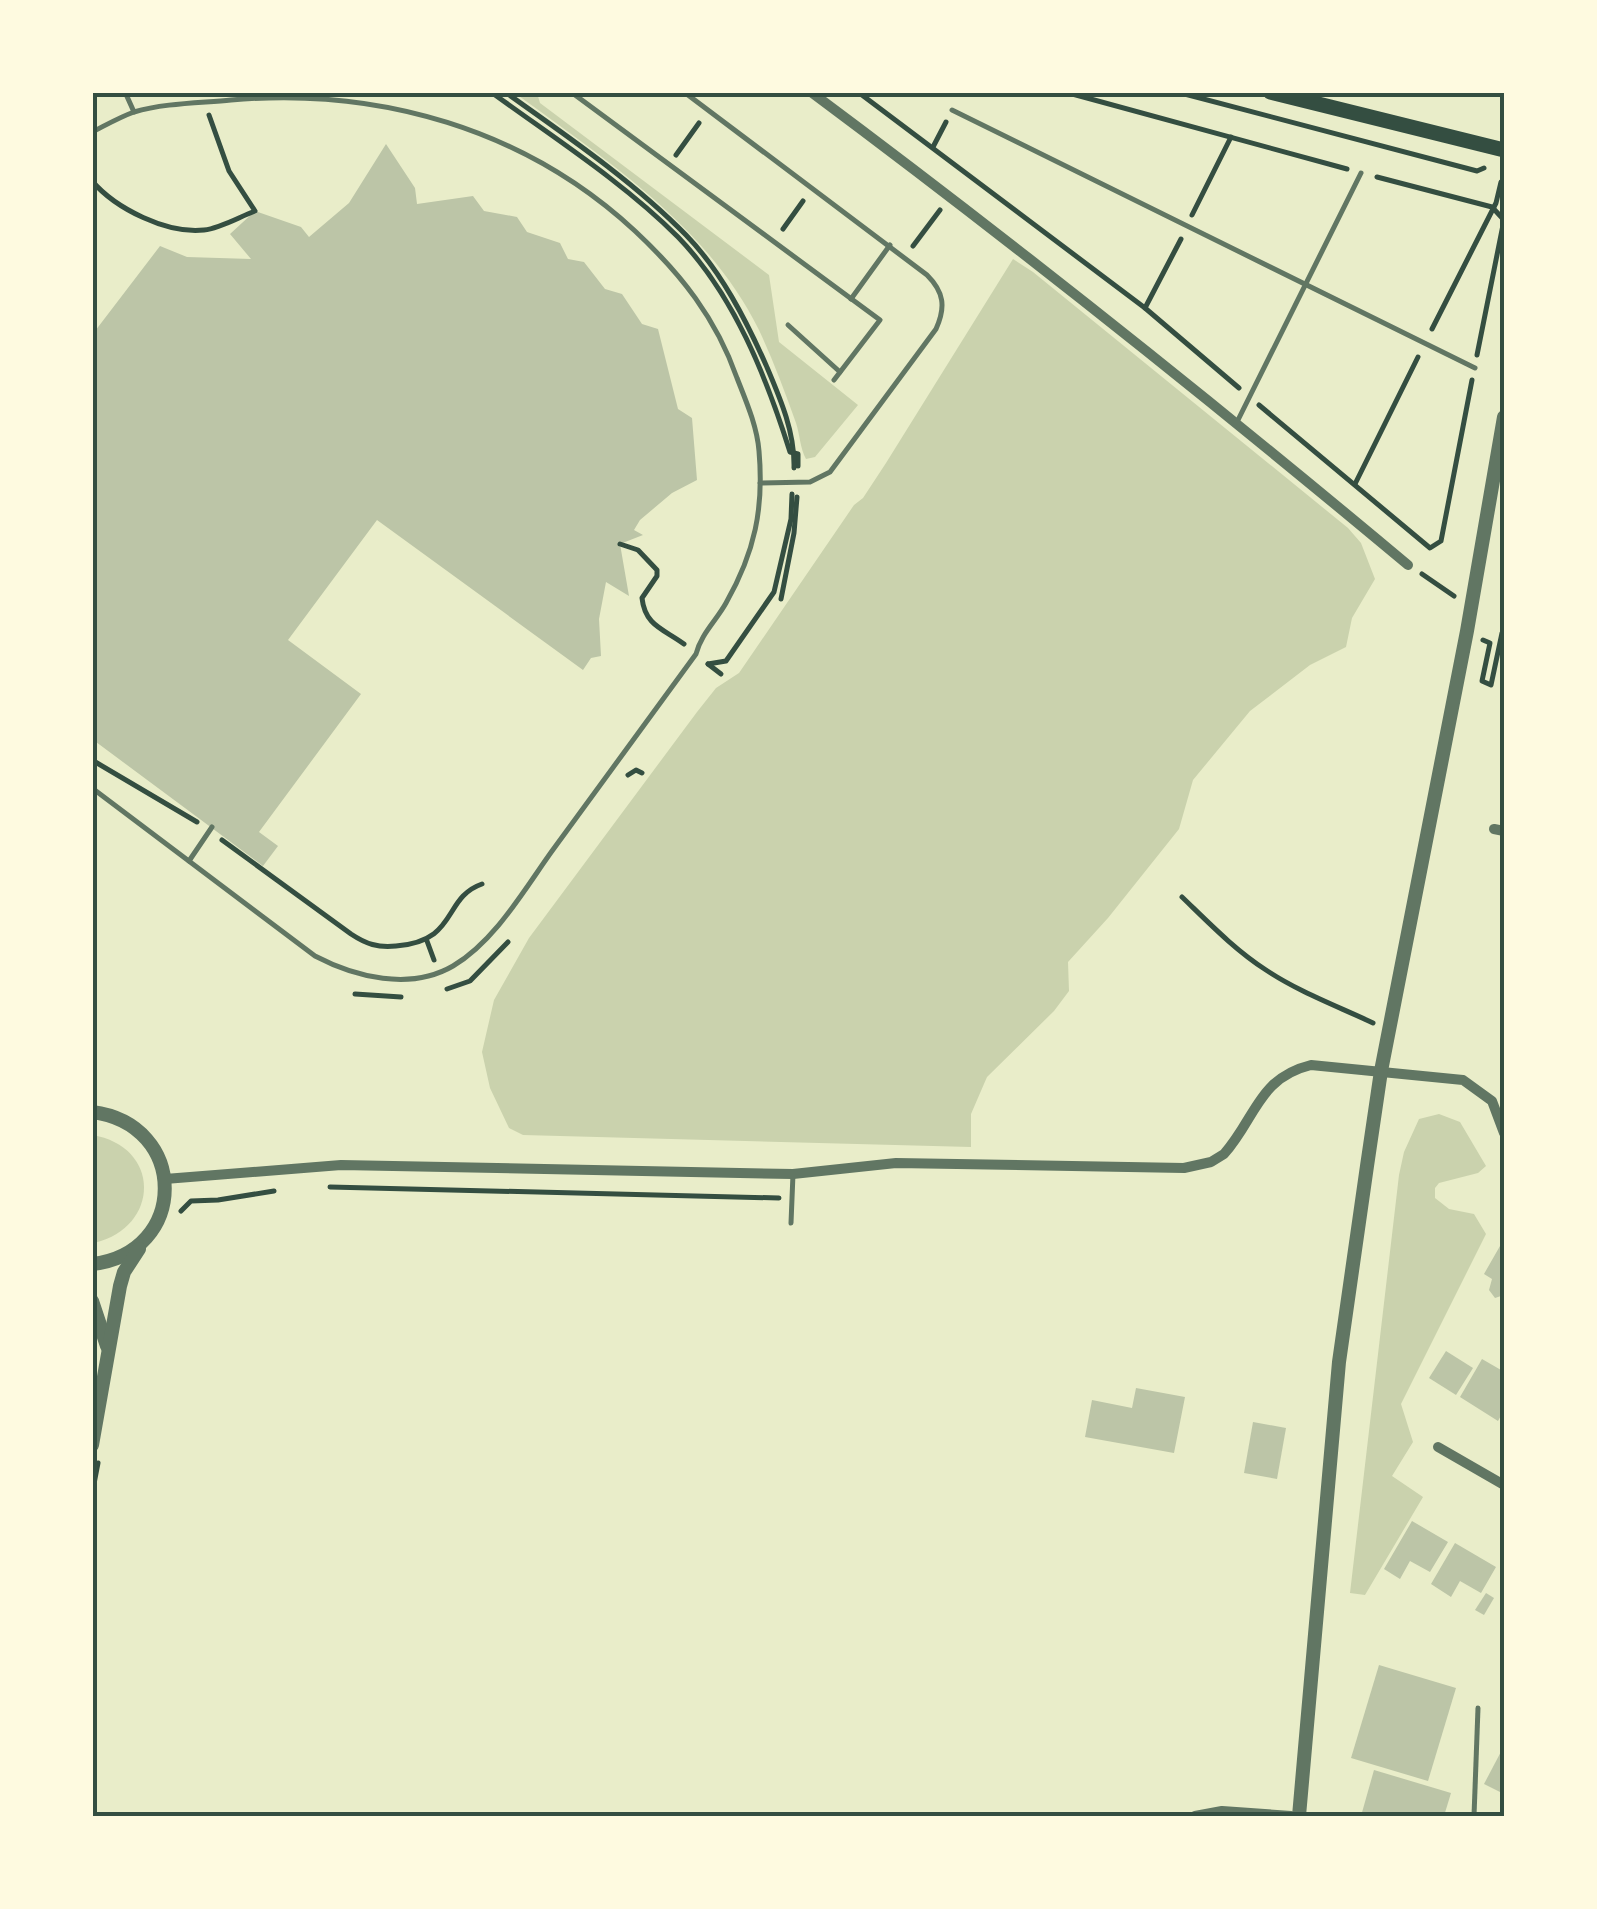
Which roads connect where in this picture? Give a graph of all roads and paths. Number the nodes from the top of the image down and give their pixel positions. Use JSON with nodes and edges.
{"nodes":[{"id":1,"x":125,"y":92,"type":"edge"},
{"id":2,"x":289,"y":92,"type":"edge"},
{"id":3,"x":505,"y":92,"type":"edge"},
{"id":4,"x":570,"y":92,"type":"edge"},
{"id":5,"x":684,"y":92,"type":"edge"},
{"id":6,"x":811,"y":92,"type":"edge"},
{"id":7,"x":858,"y":92,"type":"edge"},
{"id":8,"x":1177,"y":92,"type":"edge"},
{"id":9,"x":1270,"y":92,"type":"edge"},
{"id":10,"x":279,"y":98,"type":"junction"},
{"id":11,"x":205,"y":102,"type":"junction"},
{"id":12,"x":708,"y":110,"type":"junction"},
{"id":13,"x":952,"y":110,"type":"dead end"},
{"id":14,"x":134,"y":112,"type":"junction"},
{"id":15,"x":92,"y":132,"type":"edge"},
{"id":16,"x":1504,"y":150,"type":"edge"},
{"id":17,"x":669,"y":165,"type":"junction"},
{"id":18,"x":1491,"y":165,"type":"dead end"},
{"id":19,"x":1361,"y":173,"type":"dead end"},
{"id":20,"x":92,"y":181,"type":"edge"},
{"id":21,"x":1500,"y":182,"type":"dead end"},
{"id":22,"x":813,"y":186,"type":"junction"},
{"id":23,"x":950,"y":196,"type":"junction"},
{"id":24,"x":1492,"y":207,"type":"dead end"},
{"id":25,"x":774,"y":242,"type":"junction"},
{"id":26,"x":890,"y":245,"type":"junction"},
{"id":27,"x":905,"y":257,"type":"junction"},
{"id":28,"x":1306,"y":287,"type":"junction"},
{"id":29,"x":851,"y":299,"type":"junction"},
{"id":30,"x":788,"y":325,"type":"dead end"},
{"id":31,"x":1475,"y":368,"type":"dead end"},
{"id":32,"x":840,"y":372,"type":"junction"},
{"id":33,"x":834,"y":380,"type":"dead end"},
{"id":34,"x":1250,"y":397,"type":"junction"},
{"id":35,"x":1504,"y":417,"type":"edge"},
{"id":36,"x":1237,"y":422,"type":"junction"},
{"id":37,"x":760,"y":483,"type":"junction"},
{"id":38,"x":793,"y":484,"type":"junction"},
{"id":39,"x":796,"y":514,"type":"dead end"},
{"id":40,"x":620,"y":544,"type":"dead end"},
{"id":41,"x":1408,"y":565,"type":"joint"},
{"id":42,"x":781,"y":599,"type":"dead end"},
{"id":43,"x":1452,"y":610,"type":"dead end"},
{"id":44,"x":1467,"y":631,"type":"junction"},
{"id":45,"x":1504,"y":635,"type":"edge"},
{"id":46,"x":678,"y":640,"type":"dead end"},
{"id":47,"x":722,"y":674,"type":"dead end"},
{"id":48,"x":92,"y":760,"type":"edge"},
{"id":49,"x":92,"y":788,"type":"edge"},
{"id":50,"x":210,"y":829,"type":"junction"},
{"id":51,"x":189,"y":861,"type":"junction"},
{"id":52,"x":482,"y":884,"type":"dead end"},
{"id":53,"x":1182,"y":897,"type":"dead end"},
{"id":54,"x":1389,"y":1032,"type":"junction"},
{"id":55,"x":1381,"y":1072,"type":"junction"},
{"id":56,"x":92,"y":1112,"type":"edge"},
{"id":57,"x":1504,"y":1133,"type":"edge"},
{"id":58,"x":792,"y":1174,"type":"junction"},
{"id":59,"x":165,"y":1179,"type":"junction"},
{"id":60,"x":325,"y":1187,"type":"dead end"},
{"id":61,"x":287,"y":1190,"type":"dead end"},
{"id":62,"x":772,"y":1198,"type":"dead end"},
{"id":63,"x":178,"y":1218,"type":"dead end"},
{"id":64,"x":791,"y":1223,"type":"dead end"},
{"id":65,"x":145,"y":1240,"type":"junction"},
{"id":66,"x":92,"y":1264,"type":"edge"},
{"id":67,"x":92,"y":1301,"type":"edge"},
{"id":68,"x":109,"y":1352,"type":"junction"},
{"id":69,"x":1438,"y":1447,"type":"dead end"},
{"id":70,"x":96,"y":1451,"type":"edge"},
{"id":71,"x":1504,"y":1485,"type":"edge"},
{"id":72,"x":92,"y":1494,"type":"edge"},
{"id":73,"x":1478,"y":1708,"type":"dead end"},
{"id":74,"x":1195,"y":1816,"type":"edge"},
{"id":75,"x":1291,"y":1816,"type":"edge"},
{"id":76,"x":1298,"y":1816,"type":"edge"},
{"id":77,"x":1474,"y":1816,"type":"edge"}],
"edges":[{"from":1,"to":14,"type":"lane"},
{"from":2,"to":10,"type":"lane"},
{"from":3,"to":38,"type":"path"},
{"from":4,"to":17,"type":"lane"},
{"from":5,"to":12,"type":"lane"},
{"from":6,"to":23,"type":"street"},
{"from":7,"to":34,"type":"path"},
{"from":8,"to":18,"type":"path"},
{"from":9,"to":16,"type":"main road"},
{"from":10,"to":11,"type":"lane"},
{"from":10,"to":37,"type":"lane"},
{"from":11,"to":14,"type":"lane"},
{"from":11,"to":20,"type":"path"},
{"from":12,"to":17,"type":"path"},
{"from":12,"to":22,"type":"lane"},
{"from":13,"to":28,"type":"lane"},
{"from":14,"to":15,"type":"lane"},
{"from":17,"to":25,"type":"lane"},
{"from":19,"to":28,"type":"lane"},
{"from":21,"to":24,"type":"path"},
{"from":22,"to":25,"type":"path"},
{"from":22,"to":26,"type":"lane"},
{"from":23,"to":27,"type":"path"},
{"from":23,"to":36,"type":"street"},
{"from":25,"to":29,"type":"lane"},
{"from":26,"to":27,"type":"lane"},
{"from":26,"to":29,"type":"lane"},
{"from":27,"to":38,"type":"lane"},
{"from":28,"to":31,"type":"lane"},
{"from":28,"to":34,"type":"lane"},
{"from":29,"to":32,"type":"lane"},
{"from":30,"to":32,"type":"lane"},
{"from":32,"to":33,"type":"lane"},
{"from":34,"to":36,"type":"lane"},
{"from":35,"to":44,"type":"street"},
{"from":36,"to":41,"type":"street"},
{"from":37,"to":38,"type":"lane"},
{"from":37,"to":51,"type":"lane"},
{"from":38,"to":47,"type":"path"},
{"from":39,"to":42,"type":"path"},
{"from":40,"to":46,"type":"path"},
{"from":41,"to":43,"type":"path"},
{"from":44,"to":45,"type":"path"},
{"from":44,"to":54,"type":"street"},
{"from":48,"to":50,"type":"path"},
{"from":49,"to":51,"type":"lane"},
{"from":50,"to":51,"type":"lane"},
{"from":50,"to":52,"type":"path"},
{"from":53,"to":54,"type":"path"},
{"from":54,"to":55,"type":"street"},
{"from":55,"to":57,"type":"street"},
{"from":55,"to":58,"type":"street"},
{"from":55,"to":76,"type":"street"},
{"from":56,"to":59,"type":"street"},
{"from":58,"to":59,"type":"street"},
{"from":58,"to":64,"type":"lane"},
{"from":59,"to":65,"type":"street"},
{"from":60,"to":62,"type":"path"},
{"from":61,"to":63,"type":"path"},
{"from":65,"to":66,"type":"street"},
{"from":65,"to":68,"type":"street"},
{"from":67,"to":68,"type":"street"},
{"from":68,"to":70,"type":"street"},
{"from":69,"to":71,"type":"street"},
{"from":70,"to":72,"type":"path"},
{"from":73,"to":77,"type":"lane"},
{"from":74,"to":75,"type":"street"}]}
